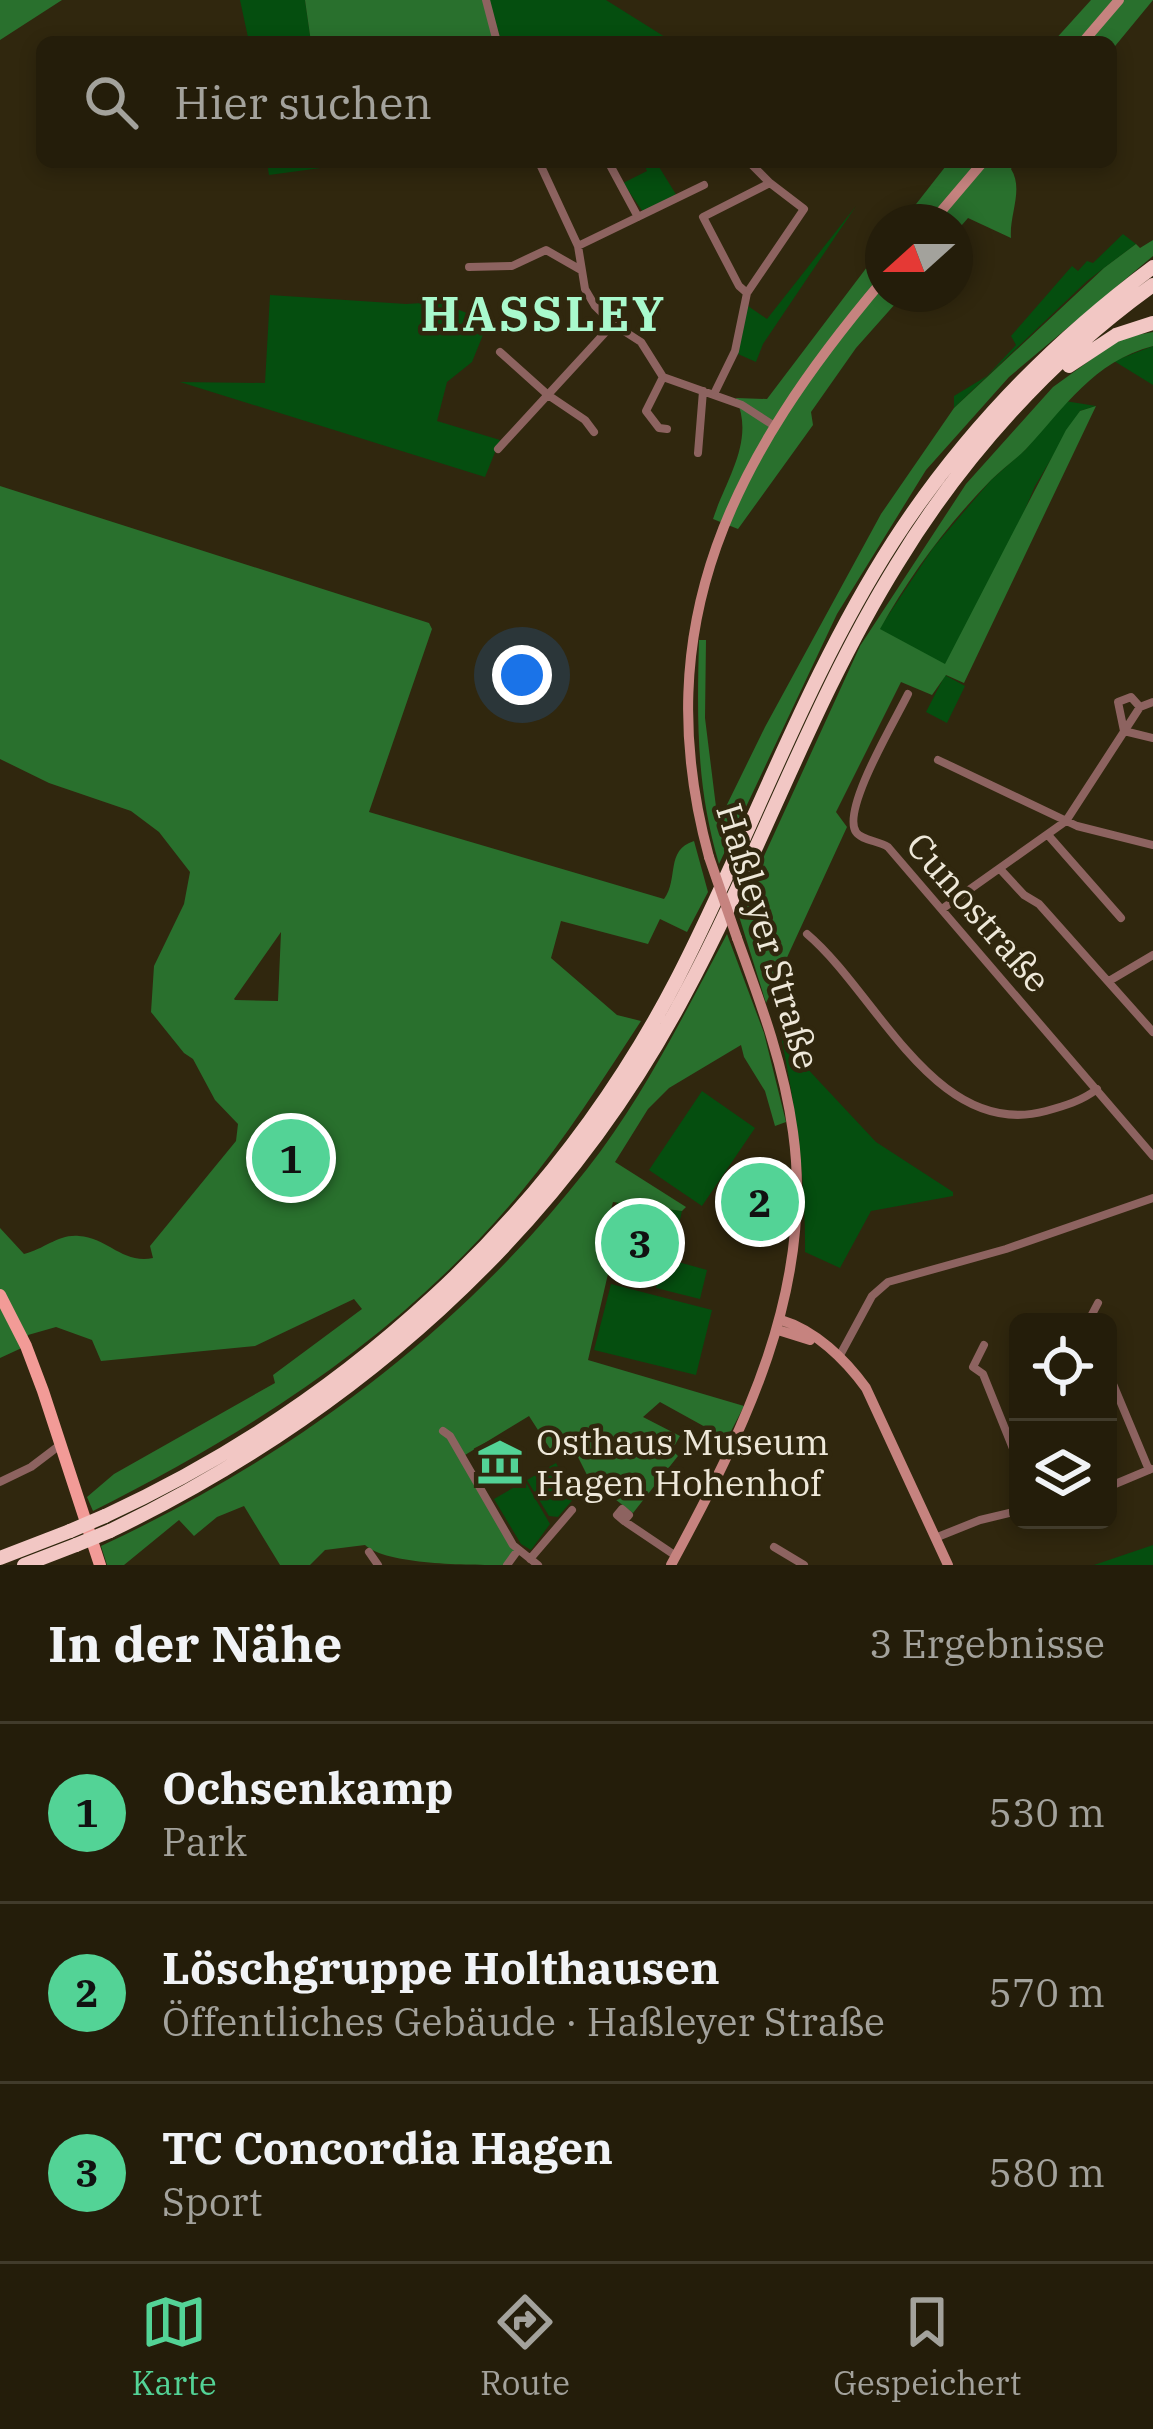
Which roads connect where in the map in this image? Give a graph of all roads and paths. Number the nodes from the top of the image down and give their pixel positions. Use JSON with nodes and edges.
{"nodes":[{"id":1,"x":486,"y":0,"type":"edge"},
{"id":2,"x":1118,"y":0,"type":"edge"},
{"id":3,"x":495,"y":36,"type":"edge"},
{"id":4,"x":1088,"y":36,"type":"edge"},
{"id":5,"x":542,"y":168,"type":"edge"},
{"id":6,"x":612,"y":168,"type":"edge"},
{"id":7,"x":755,"y":168,"type":"edge"},
{"id":8,"x":978,"y":168,"type":"edge"},
{"id":9,"x":770,"y":183,"type":"junction"},
{"id":10,"x":704,"y":185,"type":"dead end"},
{"id":11,"x":947,"y":204,"type":"edge"},
{"id":12,"x":638,"y":217,"type":"junction"},
{"id":13,"x":578,"y":246,"type":"junction"},
{"id":14,"x":469,"y":267,"type":"dead end"},
{"id":15,"x":1153,"y":267,"type":"edge"},
{"id":16,"x":581,"y":271,"type":"junction"},
{"id":17,"x":1153,"y":285,"type":"edge"},
{"id":18,"x":748,"y":292,"type":"junction"},
{"id":19,"x":865,"y":304,"type":"edge"},
{"id":20,"x":1153,"y":323,"type":"edge"},
{"id":21,"x":613,"y":324,"type":"junction"},
{"id":22,"x":500,"y":352,"type":"dead end"},
{"id":23,"x":663,"y":377,"type":"junction"},
{"id":24,"x":1040,"y":383,"type":"junction"},
{"id":25,"x":703,"y":391,"type":"junction"},
{"id":26,"x":714,"y":394,"type":"junction"},
{"id":27,"x":548,"y":395,"type":"junction"},
{"id":28,"x":773,"y":425,"type":"junction"},
{"id":29,"x":667,"y":430,"type":"dead end"},
{"id":30,"x":594,"y":432,"type":"dead end"},
{"id":31,"x":498,"y":448,"type":"dead end"},
{"id":32,"x":698,"y":453,"type":"dead end"},
{"id":33,"x":908,"y":694,"type":"dead end"},
{"id":34,"x":1153,"y":701,"type":"edge"},
{"id":35,"x":1140,"y":706,"type":"junction"},
{"id":36,"x":1124,"y":731,"type":"junction"},
{"id":37,"x":1153,"y":738,"type":"edge"},
{"id":38,"x":938,"y":760,"type":"dead end"},
{"id":39,"x":1066,"y":821,"type":"junction"},
{"id":40,"x":1048,"y":835,"type":"junction"},
{"id":41,"x":1153,"y":845,"type":"edge"},
{"id":42,"x":1000,"y":868,"type":"junction"},
{"id":43,"x":942,"y":908,"type":"junction"},
{"id":44,"x":1121,"y":918,"type":"dead end"},
{"id":45,"x":807,"y":934,"type":"dead end"},
{"id":46,"x":1153,"y":955,"type":"edge"},
{"id":47,"x":1109,"y":981,"type":"junction"},
{"id":48,"x":1153,"y":1032,"type":"edge"},
{"id":49,"x":1097,"y":1089,"type":"junction"},
{"id":50,"x":1153,"y":1156,"type":"edge"},
{"id":51,"x":1153,"y":1198,"type":"edge"},
{"id":52,"x":0,"y":1295,"type":"edge"},
{"id":53,"x":1098,"y":1303,"type":"dead end"},
{"id":54,"x":1093,"y":1313,"type":"edge"},
{"id":55,"x":779,"y":1325,"type":"junction"},
{"id":56,"x":984,"y":1345,"type":"dead end"},
{"id":57,"x":839,"y":1357,"type":"junction"},
{"id":58,"x":1117,"y":1392,"type":"edge"},
{"id":59,"x":443,"y":1431,"type":"dead end"},
{"id":60,"x":1009,"y":1439,"type":"edge"},
{"id":61,"x":60,"y":1445,"type":"junction"},
{"id":62,"x":1151,"y":1469,"type":"edge"},
{"id":63,"x":0,"y":1482,"type":"edge"},
{"id":64,"x":1117,"y":1483,"type":"edge"},
{"id":65,"x":572,"y":1510,"type":"dead end"},
{"id":66,"x":1009,"y":1513,"type":"edge"},
{"id":67,"x":624,"y":1521,"type":"dead end"},
{"id":68,"x":107,"y":1524,"type":"junction"},
{"id":69,"x":73,"y":1538,"type":"junction"},
{"id":70,"x":935,"y":1538,"type":"junction"},
{"id":71,"x":774,"y":1547,"type":"dead end"},
{"id":72,"x":518,"y":1550,"type":"junction"},
{"id":73,"x":368,"y":1552,"type":"dead end"},
{"id":74,"x":0,"y":1558,"type":"edge"},
{"id":75,"x":674,"y":1561,"type":"edge"},
{"id":76,"x":534,"y":1562,"type":"edge"},
{"id":77,"x":24,"y":1565,"type":"edge"},
{"id":78,"x":100,"y":1565,"type":"edge"},
{"id":79,"x":378,"y":1565,"type":"edge"},
{"id":80,"x":507,"y":1565,"type":"edge"},
{"id":81,"x":804,"y":1565,"type":"edge"},
{"id":82,"x":948,"y":1565,"type":"edge"}],
"edges":[{"from":1,"to":3,"type":"street"},
{"from":2,"to":4,"type":"main road"},
{"from":5,"to":13,"type":"street"},
{"from":6,"to":12,"type":"street"},
{"from":7,"to":9,"type":"street"},
{"from":8,"to":11,"type":"main road"},
{"from":9,"to":18,"type":"street"},
{"from":9,"to":18,"type":"street"},
{"from":10,"to":12,"type":"street"},
{"from":12,"to":13,"type":"street"},
{"from":13,"to":16,"type":"street"},
{"from":14,"to":16,"type":"street"},
{"from":15,"to":68,"type":"highway"},
{"from":16,"to":21,"type":"street"},
{"from":17,"to":24,"type":"highway"},
{"from":18,"to":26,"type":"street"},
{"from":19,"to":28,"type":"main road","name":"Haßleyer Straße"},
{"from":20,"to":24,"type":"highway"},
{"from":21,"to":23,"type":"street"},
{"from":21,"to":27,"type":"street"},
{"from":22,"to":27,"type":"street"},
{"from":23,"to":25,"type":"street"},
{"from":23,"to":29,"type":"street"},
{"from":24,"to":68,"type":"highway"},
{"from":25,"to":26,"type":"street"},
{"from":25,"to":32,"type":"street"},
{"from":26,"to":28,"type":"street"},
{"from":27,"to":30,"type":"street"},
{"from":27,"to":31,"type":"street"},
{"from":28,"to":55,"type":"main road","name":"Haßleyer Straße","bridge":true},
{"from":33,"to":43,"type":"street","name":"Cunostraße"},
{"from":34,"to":35,"type":"street"},
{"from":35,"to":36,"type":"street"},
{"from":35,"to":36,"type":"street"},
{"from":36,"to":37,"type":"street"},
{"from":36,"to":39,"type":"street"},
{"from":38,"to":39,"type":"street"},
{"from":39,"to":40,"type":"street"},
{"from":39,"to":41,"type":"street"},
{"from":40,"to":42,"type":"street"},
{"from":40,"to":44,"type":"street"},
{"from":42,"to":43,"type":"street"},
{"from":42,"to":47,"type":"street"},
{"from":43,"to":49,"type":"street","name":"Cunostraße"},
{"from":45,"to":49,"type":"street"},
{"from":46,"to":47,"type":"street"},
{"from":47,"to":48,"type":"street"},
{"from":49,"to":50,"type":"street","name":"Cunostraße"},
{"from":51,"to":57,"type":"street"},
{"from":52,"to":61,"type":"main road"},
{"from":53,"to":54,"type":"street"},
{"from":55,"to":57,"type":"main road"},
{"from":55,"to":75,"type":"main road","name":"Haßleyer Straße"},
{"from":56,"to":60,"type":"street"},
{"from":57,"to":70,"type":"main road"},
{"from":58,"to":62,"type":"street"},
{"from":59,"to":72,"type":"street"},
{"from":61,"to":63,"type":"street"},
{"from":61,"to":78,"type":"main road"},
{"from":62,"to":64,"type":"street"},
{"from":65,"to":76,"type":"street"},
{"from":66,"to":70,"type":"street"},
{"from":67,"to":75,"type":"street"},
{"from":68,"to":69,"type":"highway","bridge":true},
{"from":69,"to":74,"type":"highway"},
{"from":69,"to":77,"type":"highway"},
{"from":70,"to":82,"type":"main road"},
{"from":71,"to":81,"type":"street"},
{"from":72,"to":76,"type":"street"},
{"from":72,"to":80,"type":"street"},
{"from":73,"to":79,"type":"street"}]}
